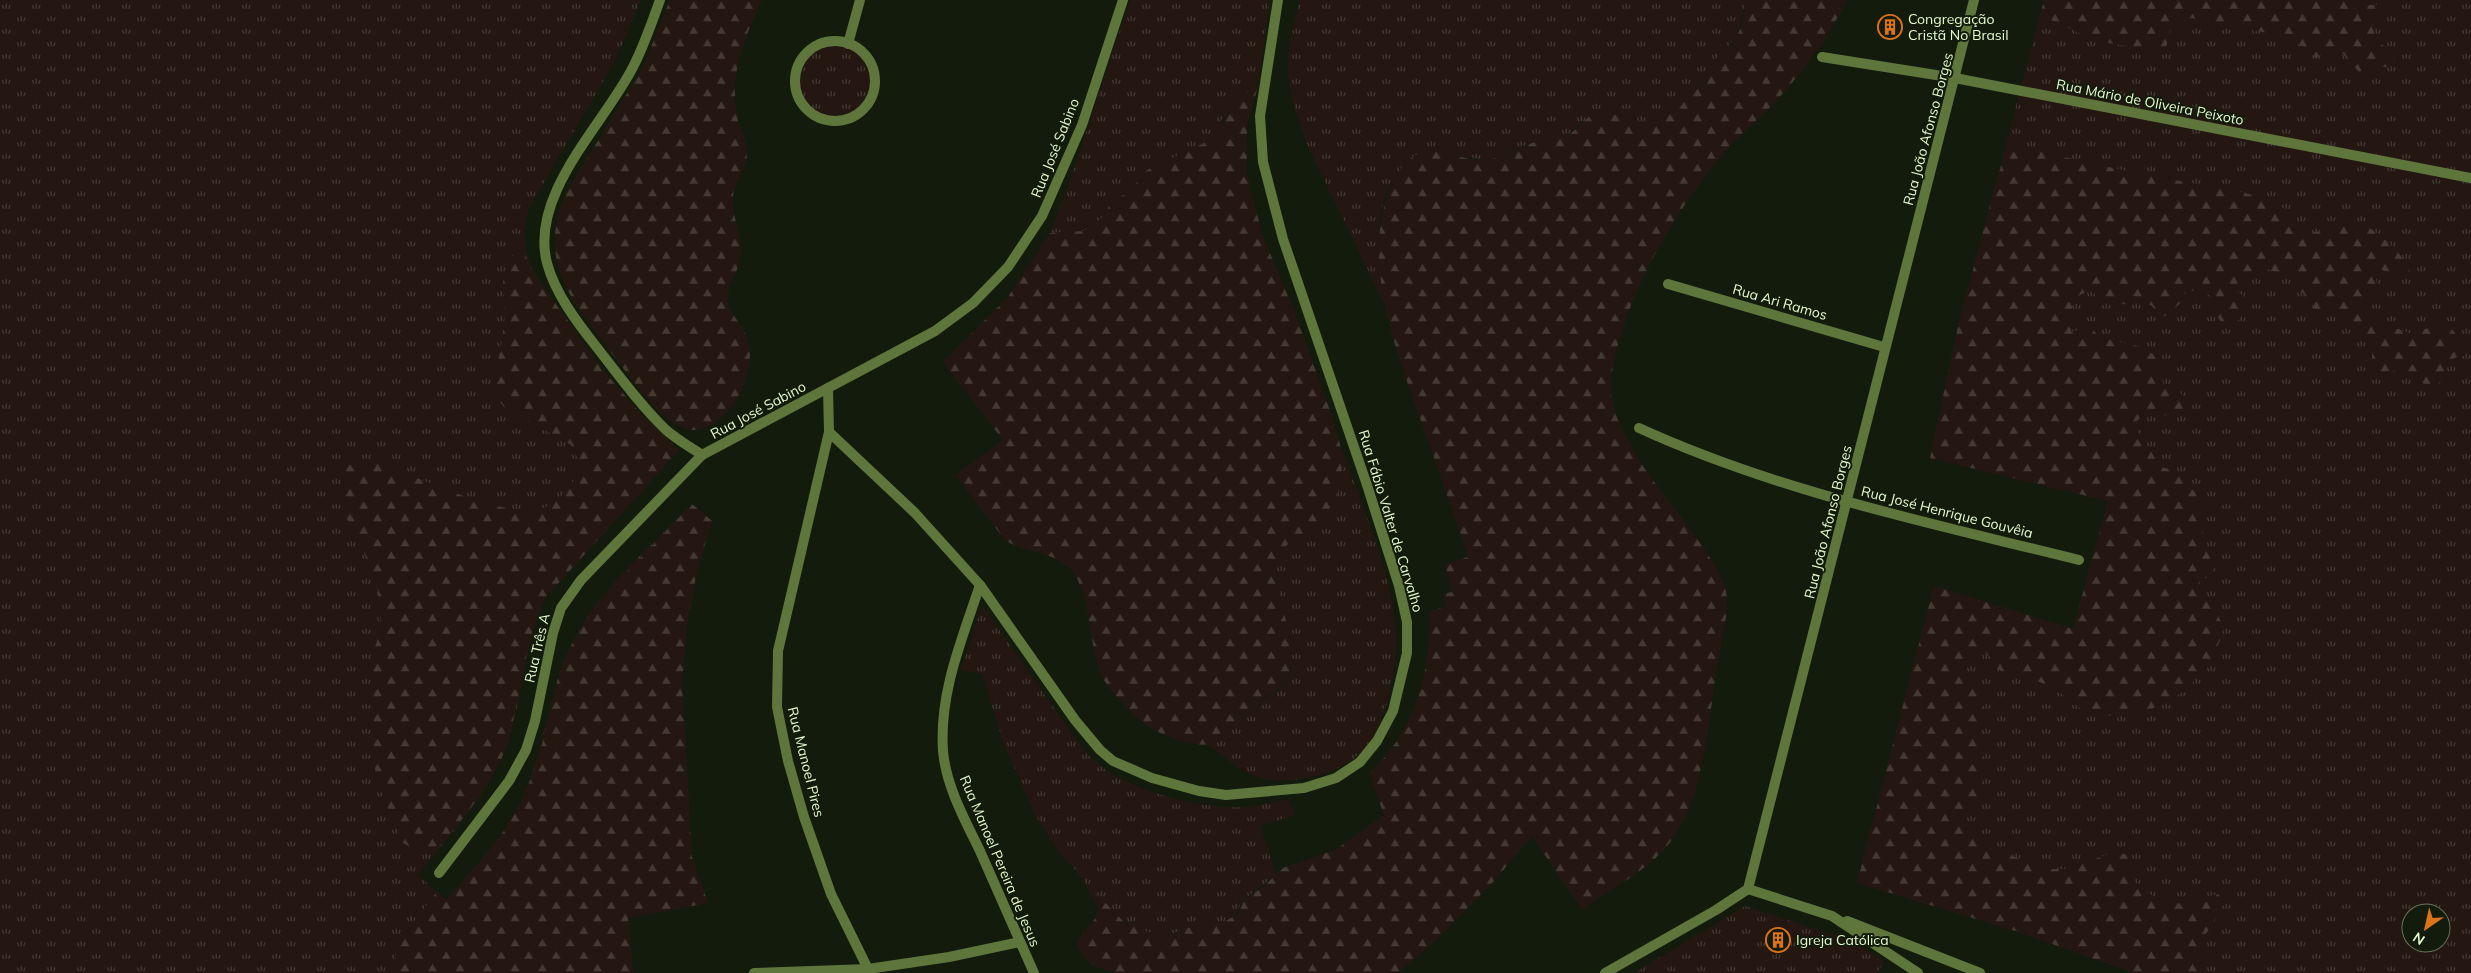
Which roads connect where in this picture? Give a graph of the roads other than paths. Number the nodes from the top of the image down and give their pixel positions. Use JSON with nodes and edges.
{"nodes":[{"id":1,"x":660,"y":0,"type":"edge"},
{"id":2,"x":860,"y":0,"type":"edge"},
{"id":3,"x":1123,"y":0,"type":"edge"},
{"id":4,"x":1278,"y":0,"type":"edge"},
{"id":5,"x":1974,"y":0,"type":"edge"},
{"id":6,"x":848,"y":44,"type":"junction"},
{"id":7,"x":1822,"y":57,"type":"dead end"},
{"id":8,"x":1955,"y":78,"type":"junction"},
{"id":9,"x":2471,"y":178,"type":"edge"},
{"id":10,"x":1668,"y":284,"type":"dead end"},
{"id":11,"x":1884,"y":347,"type":"junction"},
{"id":12,"x":828,"y":388,"type":"junction"},
{"id":13,"x":1640,"y":428,"type":"dead end"},
{"id":14,"x":828,"y":432,"type":"junction"},
{"id":15,"x":702,"y":455,"type":"junction"},
{"id":16,"x":1848,"y":502,"type":"junction"},
{"id":17,"x":2079,"y":560,"type":"dead end"},
{"id":18,"x":980,"y":585,"type":"junction"},
{"id":19,"x":438,"y":873,"type":"dead end"},
{"id":20,"x":1748,"y":889,"type":"junction"},
{"id":21,"x":1832,"y":916,"type":"junction"},
{"id":22,"x":1020,"y":942,"type":"junction"},
{"id":23,"x":869,"y":971,"type":"edge"},
{"id":24,"x":754,"y":973,"type":"edge"},
{"id":25,"x":1034,"y":973,"type":"edge"},
{"id":26,"x":1605,"y":973,"type":"edge"},
{"id":27,"x":1918,"y":973,"type":"edge"},
{"id":28,"x":1980,"y":973,"type":"edge"}],
"edges":[{"from":1,"to":15,"type":"street","name":"Rua José Sabino"},
{"from":2,"to":6,"type":"street"},
{"from":3,"to":12,"type":"street","name":"Rua José Sabino"},
{"from":4,"to":18,"type":"street","name":"Rua Fábio Valter de Carvalho"},
{"from":5,"to":8,"type":"street","name":"Rua João Afonso Borges"},
{"from":6,"to":6,"type":"street"},
{"from":7,"to":8,"type":"street","name":"Rua Mário de Oliveira Peixoto"},
{"from":8,"to":9,"type":"street","name":"Rua Mário de Oliveira Peixoto"},
{"from":8,"to":11,"type":"street","name":"Rua João Afonso Borges"},
{"from":10,"to":11,"type":"street","name":"Rua Ari Ramos"},
{"from":11,"to":16,"type":"street","name":"Rua João Afonso Borges"},
{"from":12,"to":14,"type":"street"},
{"from":12,"to":15,"type":"street","name":"Rua José Sabino"},
{"from":13,"to":16,"type":"street","name":"Rua José Henrique Gouvêia"},
{"from":14,"to":18,"type":"street","name":"Rua Fábio Valter de Carvalho"},
{"from":14,"to":23,"type":"street","name":"Rua Manoel Pires"},
{"from":15,"to":19,"type":"street","name":"Rua Três A"},
{"from":16,"to":17,"type":"street","name":"Rua José Henrique Gouvêia"},
{"from":16,"to":20,"type":"street","name":"Rua João Afonso Borges"},
{"from":18,"to":22,"type":"street","name":"Rua Manoel Pereira de Jesus"},
{"from":20,"to":21,"type":"street"},
{"from":20,"to":26,"type":"street"},
{"from":21,"to":27,"type":"street"},
{"from":21,"to":28,"type":"street"},
{"from":22,"to":23,"type":"street"},
{"from":22,"to":25,"type":"street","name":"Rua Manoel Pereira de Jesus"},
{"from":23,"to":24,"type":"street"}]}
